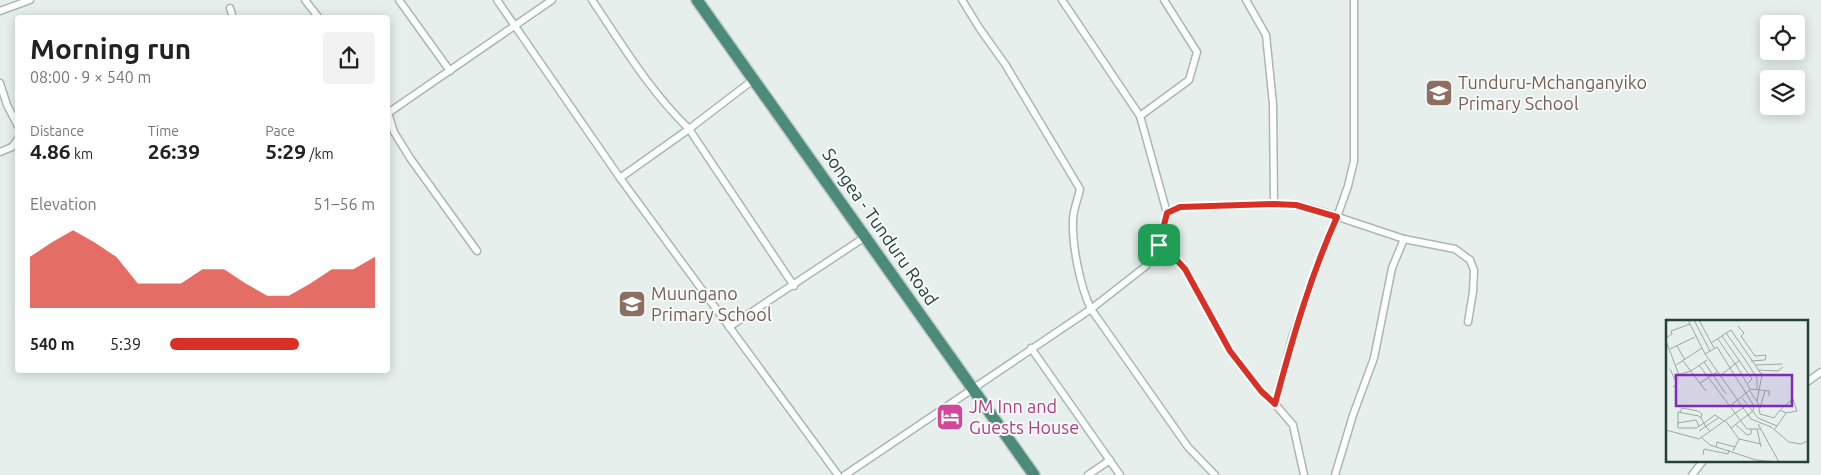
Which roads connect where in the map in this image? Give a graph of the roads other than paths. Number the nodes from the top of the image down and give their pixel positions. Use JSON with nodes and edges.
{"nodes":[{"id":1,"x":30,"y":0,"type":"edge"},
{"id":2,"x":305,"y":0,"type":"edge"},
{"id":3,"x":399,"y":0,"type":"edge"},
{"id":4,"x":497,"y":0,"type":"edge"},
{"id":5,"x":552,"y":0,"type":"edge"},
{"id":6,"x":592,"y":0,"type":"edge"},
{"id":7,"x":962,"y":0,"type":"edge"},
{"id":8,"x":1062,"y":0,"type":"edge"},
{"id":9,"x":1164,"y":0,"type":"edge"},
{"id":10,"x":1246,"y":0,"type":"edge"},
{"id":11,"x":1354,"y":0,"type":"edge"},
{"id":12,"x":701,"y":1,"type":"edge"},
{"id":13,"x":230,"y":8,"type":"dead end"},
{"id":14,"x":0,"y":11,"type":"edge"},
{"id":15,"x":232,"y":15,"type":"edge"},
{"id":16,"x":317,"y":15,"type":"edge"},
{"id":17,"x":516,"y":25,"type":"junction"},
{"id":18,"x":450,"y":71,"type":"junction"},
{"id":19,"x":753,"y":80,"type":"junction"},
{"id":20,"x":0,"y":83,"type":"edge"},
{"id":21,"x":390,"y":112,"type":"edge"},
{"id":22,"x":1140,"y":116,"type":"junction"},
{"id":23,"x":390,"y":119,"type":"edge"},
{"id":24,"x":15,"y":120,"type":"edge"},
{"id":25,"x":689,"y":129,"type":"junction"},
{"id":26,"x":15,"y":142,"type":"edge"},
{"id":27,"x":0,"y":152,"type":"edge"},
{"id":28,"x":620,"y":178,"type":"junction"},
{"id":29,"x":1274,"y":204,"type":"junction"},
{"id":30,"x":1167,"y":213,"type":"junction"},
{"id":31,"x":1337,"y":217,"type":"junction"},
{"id":32,"x":865,"y":237,"type":"junction"},
{"id":33,"x":1404,"y":239,"type":"junction"},
{"id":34,"x":1159,"y":245,"type":"junction"},
{"id":35,"x":477,"y":251,"type":"dead end"},
{"id":36,"x":794,"y":286,"type":"junction"},
{"id":37,"x":1091,"y":309,"type":"junction"},
{"id":38,"x":1468,"y":322,"type":"dead end"},
{"id":39,"x":729,"y":327,"type":"junction"},
{"id":40,"x":1031,"y":348,"type":"junction"},
{"id":41,"x":1821,"y":372,"type":"edge"},
{"id":42,"x":1808,"y":381,"type":"edge"},
{"id":43,"x":972,"y":389,"type":"junction"},
{"id":44,"x":1275,"y":404,"type":"junction"},
{"id":45,"x":1110,"y":460,"type":"junction"},
{"id":46,"x":1703,"y":462,"type":"edge"},
{"id":47,"x":838,"y":475,"type":"edge"},
{"id":48,"x":845,"y":475,"type":"edge"},
{"id":49,"x":1034,"y":475,"type":"edge"},
{"id":50,"x":1088,"y":475,"type":"edge"},
{"id":51,"x":1120,"y":475,"type":"edge"},
{"id":52,"x":1214,"y":475,"type":"edge"},
{"id":53,"x":1304,"y":475,"type":"edge"},
{"id":54,"x":1335,"y":475,"type":"edge"},
{"id":55,"x":1692,"y":475,"type":"edge"}],
"edges":[{"from":1,"to":14,"type":"street"},
{"from":2,"to":16,"type":"street"},
{"from":3,"to":18,"type":"street"},
{"from":4,"to":17,"type":"street"},
{"from":5,"to":17,"type":"street"},
{"from":6,"to":25,"type":"street"},
{"from":7,"to":37,"type":"street"},
{"from":8,"to":22,"type":"street"},
{"from":9,"to":22,"type":"street"},
{"from":10,"to":29,"type":"street"},
{"from":11,"to":31,"type":"street"},
{"from":12,"to":19,"type":"highway","name":"Songea - Tunduru Road"},
{"from":13,"to":15,"type":"street"},
{"from":17,"to":18,"type":"street"},
{"from":17,"to":28,"type":"street"},
{"from":18,"to":21,"type":"street"},
{"from":19,"to":25,"type":"street"},
{"from":19,"to":32,"type":"highway","name":"Songea - Tunduru Road"},
{"from":20,"to":24,"type":"street"},
{"from":22,"to":30,"type":"street"},
{"from":23,"to":35,"type":"street"},
{"from":25,"to":28,"type":"street"},
{"from":25,"to":36,"type":"street"},
{"from":26,"to":27,"type":"street"},
{"from":28,"to":39,"type":"street"},
{"from":29,"to":30,"type":"street"},
{"from":29,"to":31,"type":"street"},
{"from":30,"to":34,"type":"street"},
{"from":31,"to":33,"type":"street"},
{"from":31,"to":44,"type":"street"},
{"from":32,"to":36,"type":"street"},
{"from":32,"to":43,"type":"highway","name":"Songea - Tunduru Road"},
{"from":33,"to":38,"type":"street"},
{"from":33,"to":54,"type":"street"},
{"from":34,"to":37,"type":"street"},
{"from":34,"to":44,"type":"street"},
{"from":36,"to":39,"type":"street"},
{"from":37,"to":40,"type":"street"},
{"from":37,"to":52,"type":"street"},
{"from":39,"to":47,"type":"street"},
{"from":40,"to":43,"type":"street"},
{"from":40,"to":45,"type":"street"},
{"from":41,"to":42,"type":"street"},
{"from":43,"to":48,"type":"street"},
{"from":43,"to":49,"type":"highway","name":"Songea - Tunduru Road"},
{"from":44,"to":53,"type":"street"},
{"from":45,"to":50,"type":"street"},
{"from":45,"to":51,"type":"street"},
{"from":46,"to":55,"type":"street"}]}
